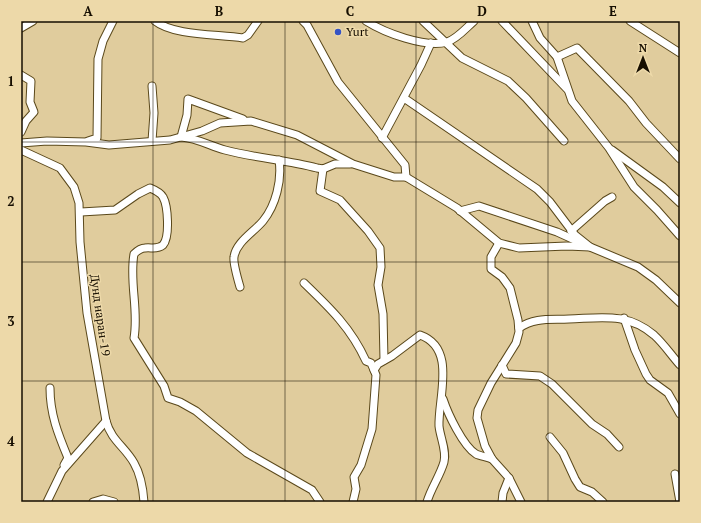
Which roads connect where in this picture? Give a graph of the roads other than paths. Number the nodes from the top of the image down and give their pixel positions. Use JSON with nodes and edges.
{"nodes":[{"id":1,"x":33,"y":21,"type":"edge"},
{"id":2,"x":113,"y":21,"type":"edge"},
{"id":3,"x":155,"y":21,"type":"edge"},
{"id":4,"x":258,"y":21,"type":"edge"},
{"id":5,"x":303,"y":21,"type":"edge"},
{"id":6,"x":366,"y":21,"type":"edge"},
{"id":7,"x":423,"y":21,"type":"edge"},
{"id":8,"x":474,"y":21,"type":"edge"},
{"id":9,"x":502,"y":21,"type":"edge"},
{"id":10,"x":532,"y":21,"type":"edge"},
{"id":11,"x":630,"y":21,"type":"edge"},
{"id":12,"x":21,"y":28,"type":"edge"},
{"id":13,"x":447,"y":42,"type":"junction"},
{"id":14,"x":431,"y":43,"type":"junction"},
{"id":15,"x":680,"y":53,"type":"edge"},
{"id":16,"x":557,"y":57,"type":"junction"},
{"id":17,"x":21,"y":75,"type":"edge"},
{"id":18,"x":152,"y":86,"type":"dead end"},
{"id":19,"x":567,"y":89,"type":"junction"},
{"id":20,"x":404,"y":98,"type":"junction"},
{"id":21,"x":251,"y":121,"type":"junction"},
{"id":22,"x":21,"y":132,"type":"edge"},
{"id":23,"x":181,"y":137,"type":"junction"},
{"id":24,"x":382,"y":138,"type":"junction"},
{"id":25,"x":152,"y":141,"type":"junction"},
{"id":26,"x":564,"y":141,"type":"dead end"},
{"id":27,"x":86,"y":142,"type":"junction"},
{"id":28,"x":21,"y":143,"type":"edge"},
{"id":29,"x":609,"y":148,"type":"junction"},
{"id":30,"x":21,"y":150,"type":"edge"},
{"id":31,"x":680,"y":159,"type":"edge"},
{"id":32,"x":279,"y":160,"type":"junction"},
{"id":33,"x":353,"y":164,"type":"junction"},
{"id":34,"x":323,"y":169,"type":"junction"},
{"id":35,"x":406,"y":177,"type":"junction"},
{"id":36,"x":612,"y":197,"type":"dead end"},
{"id":37,"x":680,"y":203,"type":"edge"},
{"id":38,"x":460,"y":211,"type":"junction"},
{"id":39,"x":81,"y":212,"type":"junction"},
{"id":40,"x":571,"y":231,"type":"junction"},
{"id":41,"x":680,"y":236,"type":"edge"},
{"id":42,"x":499,"y":243,"type":"junction"},
{"id":43,"x":590,"y":248,"type":"junction"},
{"id":44,"x":304,"y":283,"type":"dead end"},
{"id":45,"x":240,"y":287,"type":"dead end"},
{"id":46,"x":680,"y":303,"type":"edge"},
{"id":47,"x":624,"y":318,"type":"junction"},
{"id":48,"x":519,"y":328,"type":"junction"},
{"id":49,"x":384,"y":360,"type":"junction"},
{"id":50,"x":502,"y":365,"type":"junction"},
{"id":51,"x":680,"y":365,"type":"edge"},
{"id":52,"x":374,"y":370,"type":"junction"},
{"id":53,"x":50,"y":388,"type":"dead end"},
{"id":54,"x":442,"y":397,"type":"junction"},
{"id":55,"x":680,"y":414,"type":"edge"},
{"id":56,"x":106,"y":421,"type":"junction"},
{"id":57,"x":550,"y":437,"type":"dead end"},
{"id":58,"x":619,"y":446,"type":"dead end"},
{"id":59,"x":492,"y":458,"type":"junction"},
{"id":60,"x":62,"y":471,"type":"junction"},
{"id":61,"x":675,"y":474,"type":"dead end"},
{"id":62,"x":509,"y":478,"type":"junction"},
{"id":63,"x":47,"y":502,"type":"edge"},
{"id":64,"x":93,"y":502,"type":"edge"},
{"id":65,"x":114,"y":502,"type":"edge"},
{"id":66,"x":144,"y":502,"type":"edge"},
{"id":67,"x":320,"y":502,"type":"edge"},
{"id":68,"x":353,"y":502,"type":"edge"},
{"id":69,"x":427,"y":502,"type":"edge"},
{"id":70,"x":502,"y":502,"type":"edge"},
{"id":71,"x":521,"y":502,"type":"edge"},
{"id":72,"x":603,"y":502,"type":"edge"},
{"id":73,"x":680,"y":502,"type":"edge"}],
"edges":[{"from":1,"to":12,"type":"street"},
{"from":2,"to":27,"type":"street"},
{"from":3,"to":4,"type":"street"},
{"from":5,"to":24,"type":"street"},
{"from":6,"to":14,"type":"street"},
{"from":7,"to":13,"type":"street"},
{"from":8,"to":13,"type":"street"},
{"from":9,"to":19,"type":"street"},
{"from":10,"to":16,"type":"street"},
{"from":11,"to":15,"type":"street"},
{"from":13,"to":14,"type":"street"},
{"from":13,"to":26,"type":"street"},
{"from":14,"to":20,"type":"street"},
{"from":16,"to":19,"type":"street"},
{"from":16,"to":31,"type":"street"},
{"from":17,"to":22,"type":"street"},
{"from":18,"to":25,"type":"street"},
{"from":19,"to":29,"type":"street"},
{"from":20,"to":24,"type":"street"},
{"from":20,"to":40,"type":"street"},
{"from":21,"to":23,"type":"street"},
{"from":21,"to":23,"type":"street"},
{"from":21,"to":33,"type":"street"},
{"from":23,"to":25,"type":"street"},
{"from":23,"to":32,"type":"street"},
{"from":24,"to":35,"type":"street"},
{"from":25,"to":27,"type":"street"},
{"from":27,"to":28,"type":"street"},
{"from":29,"to":37,"type":"street"},
{"from":29,"to":41,"type":"street"},
{"from":30,"to":39,"type":"street","name":"Дунд наран-19"},
{"from":32,"to":34,"type":"street"},
{"from":32,"to":45,"type":"street"},
{"from":33,"to":34,"type":"street"},
{"from":33,"to":35,"type":"street"},
{"from":34,"to":49,"type":"street"},
{"from":35,"to":38,"type":"street"},
{"from":36,"to":40,"type":"street"},
{"from":38,"to":42,"type":"street"},
{"from":38,"to":43,"type":"street"},
{"from":39,"to":56,"type":"street","name":"Дунд наран-19"},
{"from":39,"to":67,"type":"street"},
{"from":40,"to":43,"type":"street"},
{"from":42,"to":43,"type":"street"},
{"from":42,"to":48,"type":"street"},
{"from":43,"to":46,"type":"street"},
{"from":44,"to":52,"type":"street"},
{"from":47,"to":48,"type":"street"},
{"from":47,"to":51,"type":"street"},
{"from":47,"to":55,"type":"street"},
{"from":48,"to":50,"type":"street"},
{"from":49,"to":52,"type":"street"},
{"from":49,"to":54,"type":"street"},
{"from":50,"to":58,"type":"street"},
{"from":50,"to":59,"type":"street"},
{"from":52,"to":68,"type":"street"},
{"from":53,"to":60,"type":"street"},
{"from":54,"to":59,"type":"street"},
{"from":54,"to":69,"type":"street"},
{"from":56,"to":60,"type":"street"},
{"from":56,"to":66,"type":"street","name":"Дунд наран-19"},
{"from":57,"to":72,"type":"street"},
{"from":59,"to":62,"type":"street"},
{"from":60,"to":63,"type":"street"},
{"from":61,"to":73,"type":"street"},
{"from":62,"to":70,"type":"street"},
{"from":62,"to":71,"type":"street"},
{"from":64,"to":65,"type":"street"}]}
